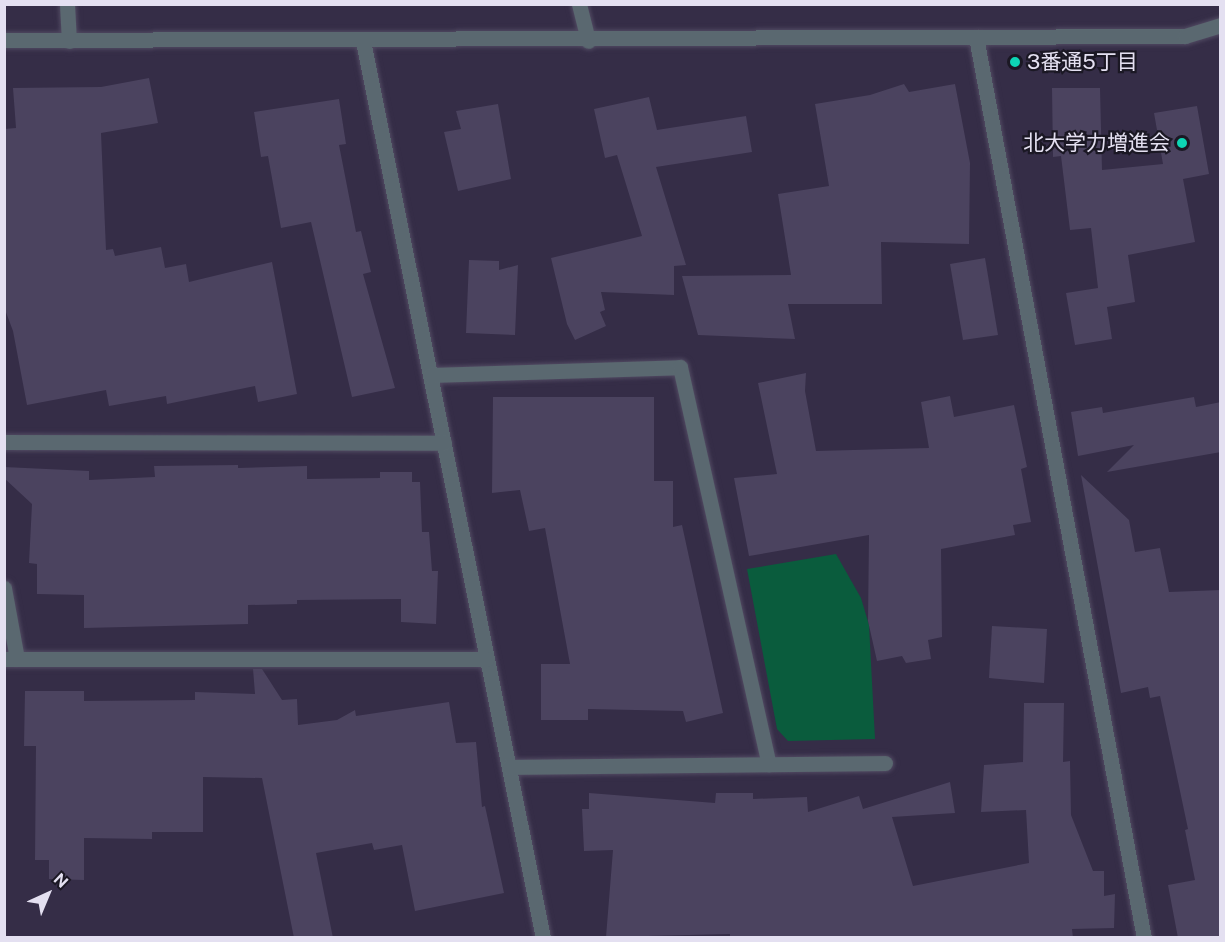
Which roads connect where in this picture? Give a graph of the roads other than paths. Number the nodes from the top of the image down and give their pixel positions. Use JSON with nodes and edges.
{"nodes":[{"id":1,"x":66,"y":4,"type":"edge"},
{"id":2,"x":579,"y":4,"type":"edge"},
{"id":3,"x":1221,"y":24,"type":"edge"},
{"id":4,"x":976,"y":37,"type":"junction"},
{"id":5,"x":4,"y":40,"type":"edge"},
{"id":6,"x":69,"y":41,"type":"junction"},
{"id":7,"x":363,"y":41,"type":"junction"},
{"id":8,"x":588,"y":41,"type":"junction"},
{"id":9,"x":430,"y":375,"type":"junction"},
{"id":10,"x":4,"y":442,"type":"edge"},
{"id":11,"x":444,"y":443,"type":"junction"},
{"id":12,"x":4,"y":588,"type":"edge"},
{"id":13,"x":11,"y":659,"type":"edge"},
{"id":14,"x":487,"y":659,"type":"junction"},
{"id":15,"x":885,"y":763,"type":"dead end"},
{"id":16,"x":769,"y":764,"type":"junction"},
{"id":17,"x":509,"y":767,"type":"junction"},
{"id":18,"x":543,"y":938,"type":"edge"},
{"id":19,"x":1144,"y":938,"type":"edge"}],
"edges":[{"from":1,"to":6,"type":"street"},
{"from":2,"to":8,"type":"street"},
{"from":3,"to":4,"type":"street"},
{"from":4,"to":8,"type":"street"},
{"from":4,"to":19,"type":"street"},
{"from":5,"to":6,"type":"street"},
{"from":6,"to":7,"type":"street"},
{"from":7,"to":8,"type":"street"},
{"from":7,"to":9,"type":"street"},
{"from":9,"to":11,"type":"street"},
{"from":9,"to":16,"type":"street"},
{"from":10,"to":11,"type":"street"},
{"from":11,"to":14,"type":"street"},
{"from":12,"to":13,"type":"street"},
{"from":13,"to":14,"type":"street"},
{"from":14,"to":17,"type":"street"},
{"from":15,"to":16,"type":"street"},
{"from":16,"to":17,"type":"street"},
{"from":17,"to":18,"type":"street"}]}
